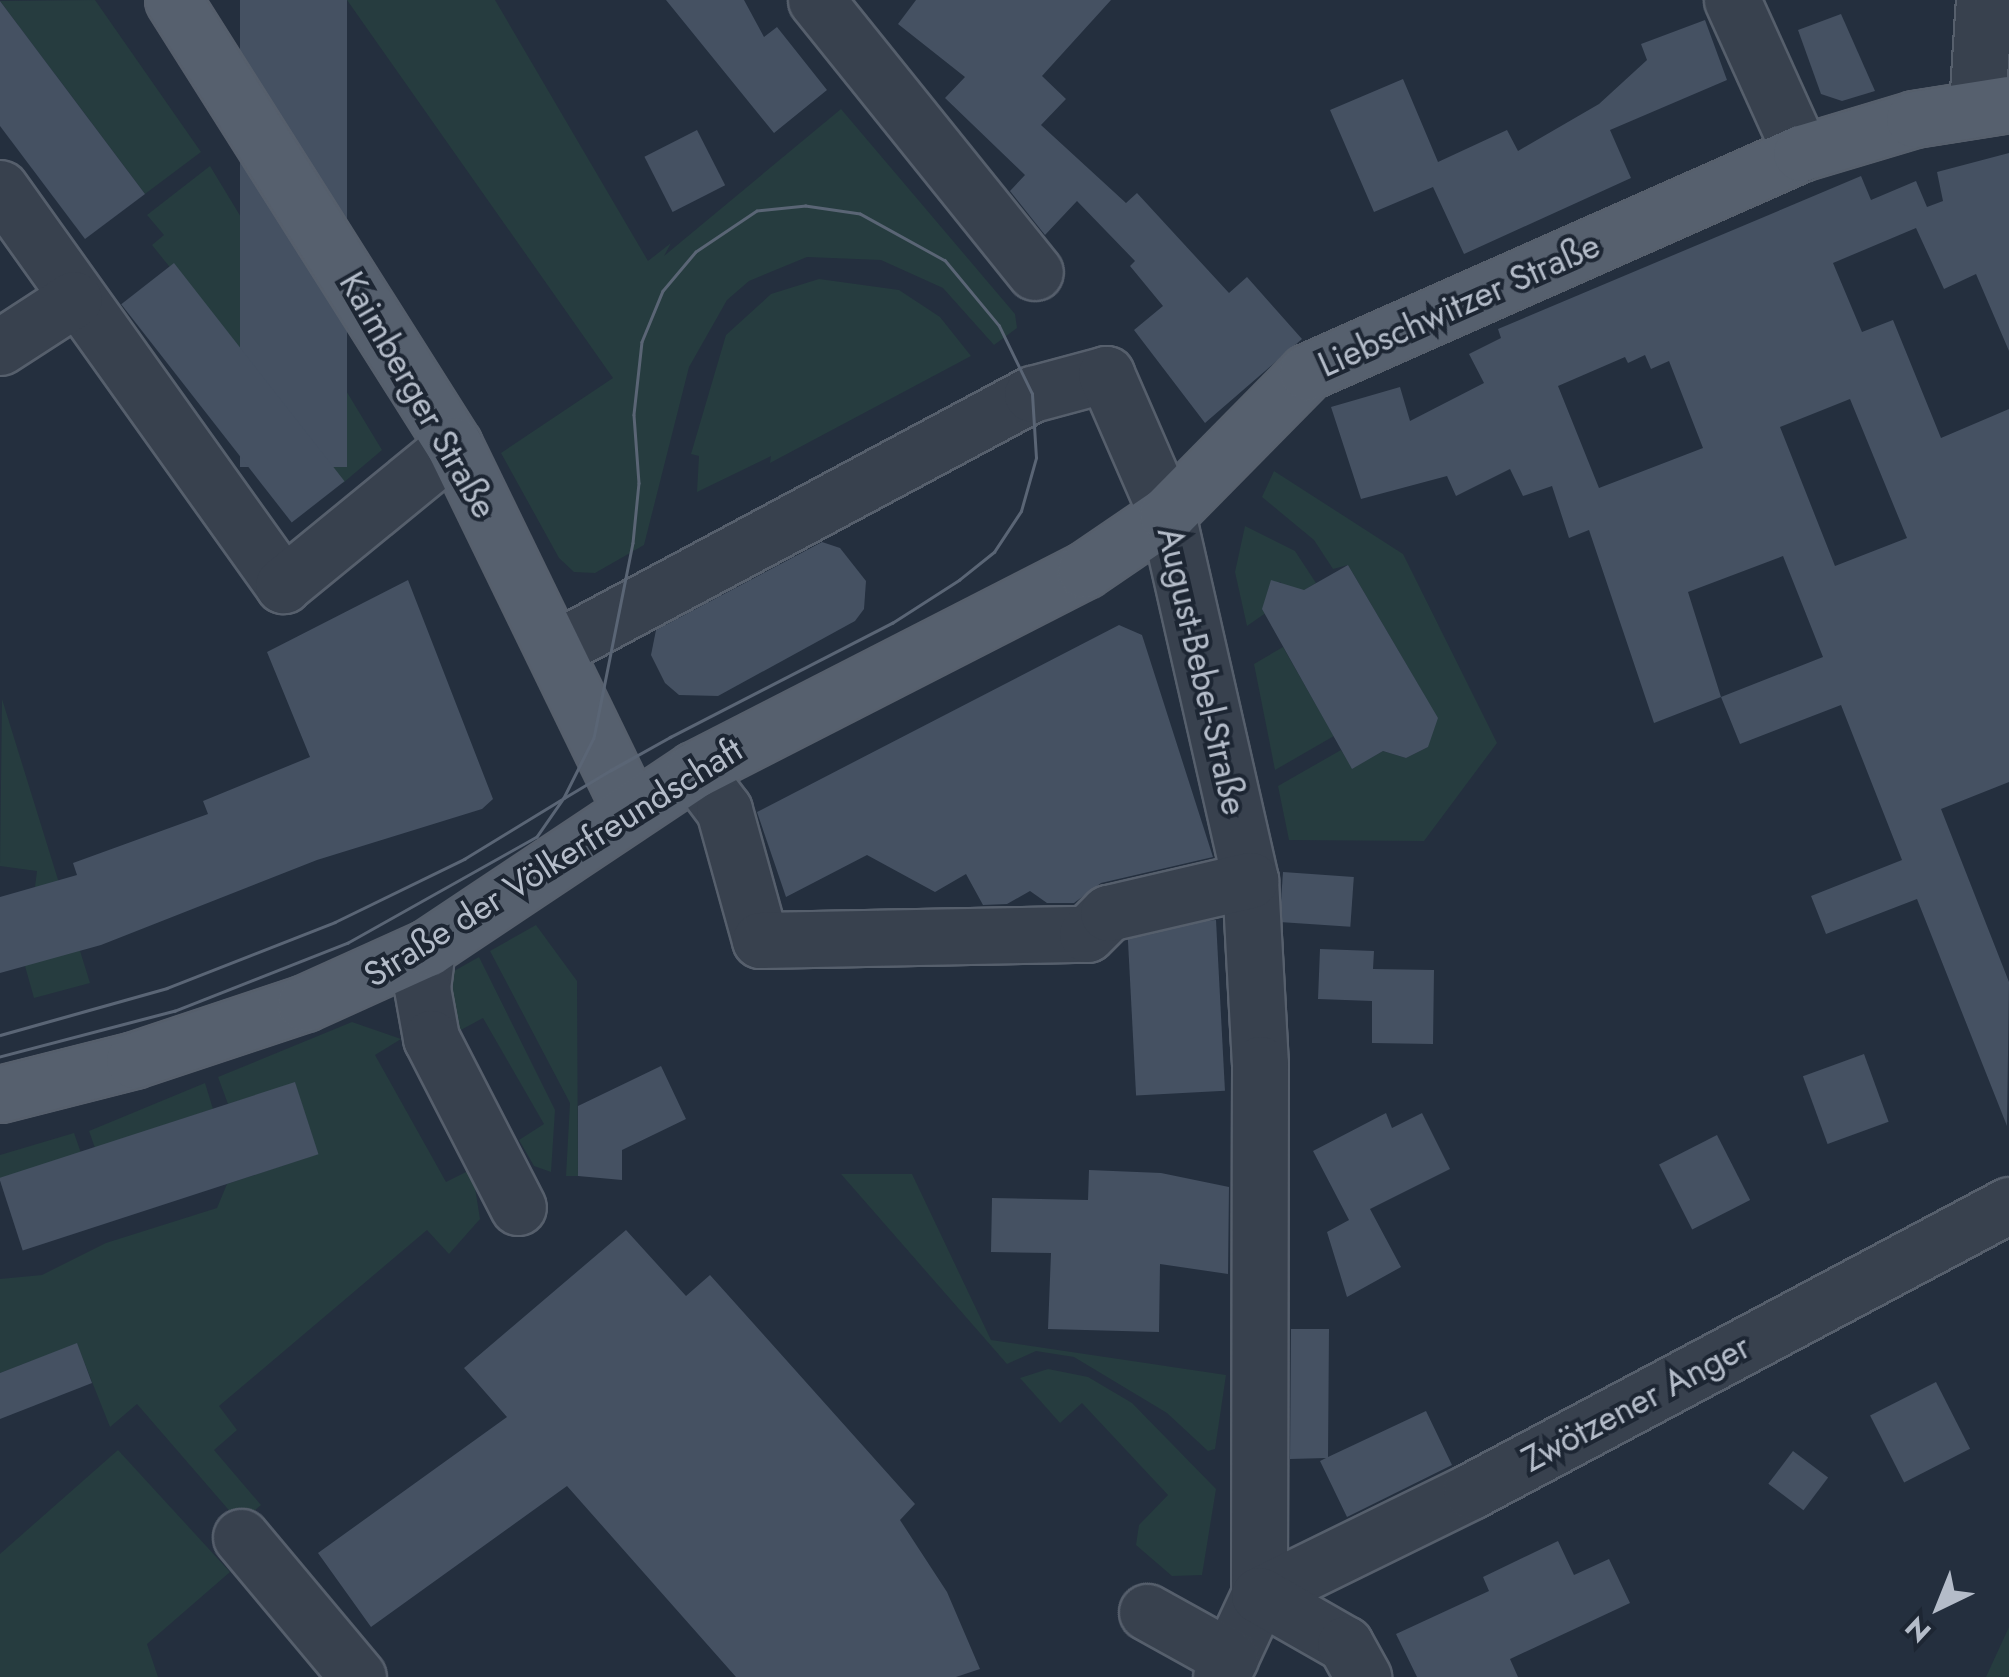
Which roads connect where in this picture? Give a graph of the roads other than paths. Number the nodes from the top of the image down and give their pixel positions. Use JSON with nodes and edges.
{"nodes":[{"id":1,"x":173,"y":0,"type":"edge"},
{"id":2,"x":816,"y":0,"type":"edge"},
{"id":3,"x":1732,"y":0,"type":"edge"},
{"id":4,"x":1984,"y":0,"type":"edge"},
{"id":5,"x":1993,"y":106,"type":"edge"},
{"id":6,"x":1801,"y":153,"type":"junction"},
{"id":7,"x":0,"y":188,"type":"edge"},
{"id":8,"x":1035,"y":272,"type":"dead end"},
{"id":9,"x":74,"y":300,"type":"junction"},
{"id":10,"x":0,"y":347,"type":"edge"},
{"id":11,"x":454,"y":445,"type":"junction"},
{"id":12,"x":1167,"y":514,"type":"junction"},
{"id":13,"x":557,"y":648,"type":"junction"},
{"id":14,"x":922,"y":652,"type":"joint"},
{"id":15,"x":694,"y":770,"type":"junction"},
{"id":16,"x":631,"y":809,"type":"junction"},
{"id":17,"x":1250,"y":880,"type":"junction"},
{"id":18,"x":427,"y":948,"type":"junction"},
{"id":19,"x":362,"y":982,"type":"junction"},
{"id":20,"x":430,"y":1038,"type":"junction"},
{"id":21,"x":0,"y":1094,"type":"edge"},
{"id":22,"x":2009,"y":1205,"type":"edge"},
{"id":23,"x":518,"y":1208,"type":"dead end"},
{"id":24,"x":240,"y":1538,"type":"dead end"},
{"id":25,"x":1259,"y":1594,"type":"junction"},
{"id":26,"x":1147,"y":1612,"type":"dead end"},
{"id":27,"x":1226,"y":1667,"type":"edge"},
{"id":28,"x":358,"y":1677,"type":"edge"},
{"id":29,"x":1363,"y":1677,"type":"edge"}],
"edges":[{"from":1,"to":11,"type":"main road","name":"Kaimberger Straße"},
{"from":2,"to":8,"type":"street"},
{"from":3,"to":6,"type":"street"},
{"from":4,"to":5,"type":"street"},
{"from":5,"to":6,"type":"main road","name":"Liebschwitzer Straße"},
{"from":6,"to":12,"type":"main road","name":"Liebschwitzer Straße"},
{"from":7,"to":9,"type":"street"},
{"from":9,"to":10,"type":"street"},
{"from":9,"to":11,"type":"street"},
{"from":11,"to":13,"type":"main road","name":"Kaimberger Straße"},
{"from":12,"to":13,"type":"street","name":"August-Bebel-Straße"},
{"from":12,"to":14,"type":"main road","name":"Liebschwitzer Straße"},
{"from":12,"to":17,"type":"street","name":"August-Bebel-Straße"},
{"from":13,"to":16,"type":"main road","name":"Kaimberger Straße"},
{"from":14,"to":15,"type":"main road","name":"Straße der Völkerfreundschaft"},
{"from":15,"to":16,"type":"main road","name":"Straße der Völkerfreundschaft"},
{"from":15,"to":17,"type":"street"},
{"from":16,"to":18,"type":"main road","name":"Straße der Völkerfreundschaft"},
{"from":17,"to":25,"type":"street","name":"August-Bebel-Straße"},
{"from":18,"to":19,"type":"main road","name":"Straße der Völkerfreundschaft"},
{"from":18,"to":20,"type":"street"},
{"from":19,"to":20,"type":"street"},
{"from":19,"to":21,"type":"main road","name":"Straße der Völkerfreundschaft"},
{"from":20,"to":23,"type":"street"},
{"from":22,"to":25,"type":"street","name":"Zwötzener Anger"},
{"from":24,"to":28,"type":"street"},
{"from":25,"to":27,"type":"street"},
{"from":25,"to":29,"type":"street"},
{"from":26,"to":27,"type":"street"}]}
